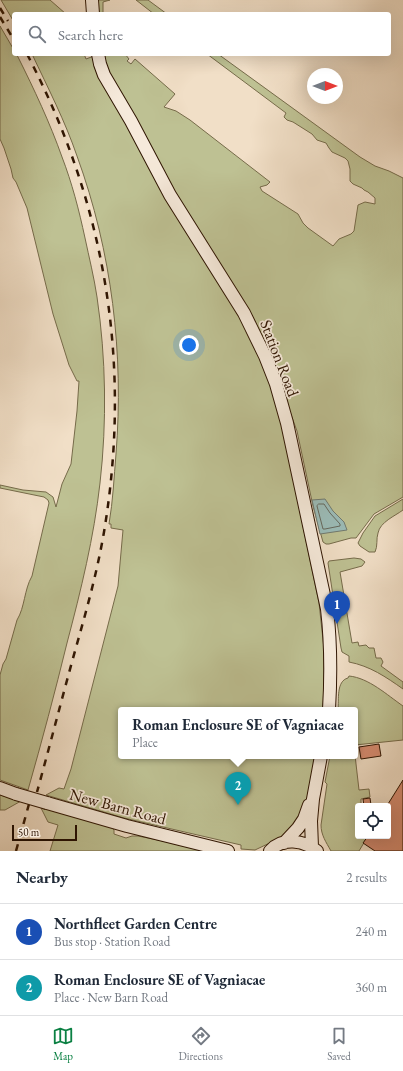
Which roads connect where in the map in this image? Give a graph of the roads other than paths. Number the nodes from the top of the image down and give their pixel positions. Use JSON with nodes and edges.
{"nodes":[{"id":1,"x":92,"y":0,"type":"edge"},
{"id":2,"x":93,"y":12,"type":"edge"},
{"id":3,"x":99,"y":59,"type":"edge"},
{"id":4,"x":329,"y":707,"type":"edge"},
{"id":5,"x":320,"y":759,"type":"edge"},
{"id":6,"x":0,"y":788,"type":"edge"},
{"id":7,"x":313,"y":799,"type":"junction"},
{"id":8,"x":284,"y":843,"type":"junction"},
{"id":9,"x":314,"y":849,"type":"edge"},
{"id":10,"x":268,"y":850,"type":"edge"},
{"id":11,"x":228,"y":851,"type":"edge"}],
"edges":[{"from":1,"to":2,"type":"main road"},
{"from":3,"to":4,"type":"main road","name":"Station Road"},
{"from":5,"to":7,"type":"main road"},
{"from":6,"to":11,"type":"main road","name":"New Barn Road","bridge":true},
{"from":7,"to":8,"type":"main road"},
{"from":7,"to":9,"type":"main road"},
{"from":8,"to":9,"type":"main road"},
{"from":8,"to":10,"type":"main road"}]}
